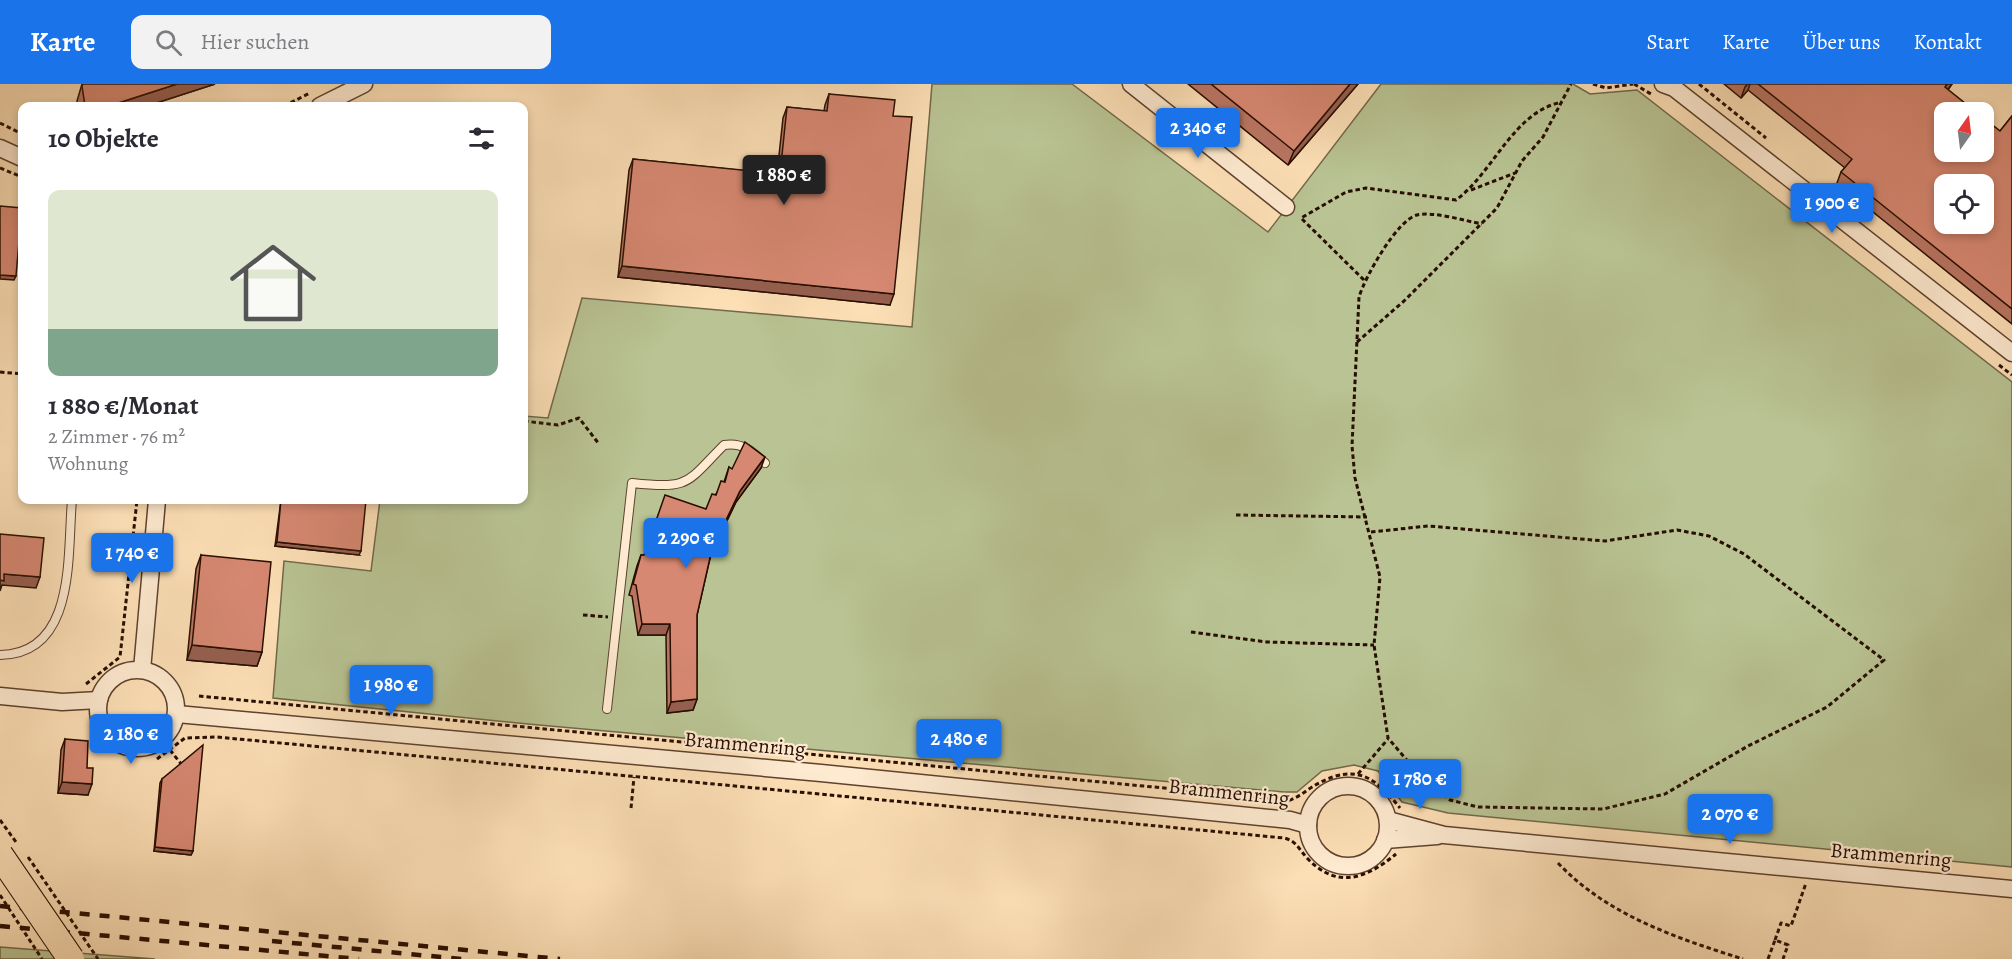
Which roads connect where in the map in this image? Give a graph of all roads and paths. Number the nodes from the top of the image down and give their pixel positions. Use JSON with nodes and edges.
{"nodes":[{"id":1,"x":364,"y":84,"type":"edge"},
{"id":2,"x":1131,"y":84,"type":"edge"},
{"id":3,"x":1571,"y":84,"type":"edge"},
{"id":4,"x":1593,"y":84,"type":"edge"},
{"id":5,"x":1633,"y":84,"type":"edge"},
{"id":6,"x":1670,"y":85,"type":"edge"},
{"id":7,"x":319,"y":88,"type":"dead end"},
{"id":8,"x":292,"y":102,"type":"edge"},
{"id":9,"x":328,"y":102,"type":"edge"},
{"id":10,"x":1562,"y":102,"type":"junction"},
{"id":11,"x":0,"y":123,"type":"edge"},
{"id":12,"x":18,"y":132,"type":"edge"},
{"id":13,"x":0,"y":148,"type":"edge"},
{"id":14,"x":18,"y":156,"type":"edge"},
{"id":15,"x":0,"y":168,"type":"edge"},
{"id":16,"x":1516,"y":172,"type":"junction"},
{"id":17,"x":18,"y":175,"type":"edge"},
{"id":18,"x":1469,"y":190,"type":"junction"},
{"id":19,"x":1286,"y":207,"type":"dead end"},
{"id":20,"x":1482,"y":224,"type":"junction"},
{"id":21,"x":1364,"y":281,"type":"junction"},
{"id":22,"x":1357,"y":342,"type":"junction"},
{"id":23,"x":2012,"y":353,"type":"edge"},
{"id":24,"x":0,"y":372,"type":"edge"},
{"id":25,"x":18,"y":374,"type":"edge"},
{"id":26,"x":528,"y":422,"type":"edge"},
{"id":27,"x":600,"y":444,"type":"dead end"},
{"id":28,"x":765,"y":463,"type":"edge"},
{"id":29,"x":72,"y":504,"type":"edge"},
{"id":30,"x":137,"y":504,"type":"edge"},
{"id":31,"x":157,"y":504,"type":"edge"},
{"id":32,"x":1236,"y":515,"type":"dead end"},
{"id":33,"x":1367,"y":517,"type":"junction"},
{"id":34,"x":1371,"y":532,"type":"junction"},
{"id":35,"x":583,"y":615,"type":"dead end"},
{"id":36,"x":618,"y":618,"type":"junction"},
{"id":37,"x":1191,"y":632,"type":"dead end"},
{"id":38,"x":1374,"y":645,"type":"junction"},
{"id":39,"x":0,"y":655,"type":"edge"},
{"id":40,"x":142,"y":670,"type":"junction"},
{"id":41,"x":78,"y":688,"type":"dead end"},
{"id":42,"x":0,"y":696,"type":"edge"},
{"id":43,"x":199,"y":696,"type":"dead end"},
{"id":44,"x":99,"y":700,"type":"junction"},
{"id":45,"x":607,"y":709,"type":"dead end"},
{"id":46,"x":177,"y":714,"type":"junction"},
{"id":47,"x":1388,"y":738,"type":"junction"},
{"id":48,"x":171,"y":750,"type":"junction"},
{"id":49,"x":157,"y":759,"type":"dead end"},
{"id":50,"x":182,"y":765,"type":"edge"},
{"id":51,"x":1358,"y":774,"type":"junction"},
{"id":52,"x":634,"y":777,"type":"junction"},
{"id":53,"x":631,"y":808,"type":"dead end"},
{"id":54,"x":1408,"y":813,"type":"dead end"},
{"id":55,"x":0,"y":820,"type":"edge"},
{"id":56,"x":1388,"y":820,"type":"junction"},
{"id":57,"x":1308,"y":825,"type":"junction"},
{"id":58,"x":1444,"y":835,"type":"junction"},
{"id":59,"x":1385,"y":840,"type":"junction"},
{"id":60,"x":10,"y":851,"type":"edge"},
{"id":61,"x":1399,"y":852,"type":"dead end"},
{"id":62,"x":26,"y":856,"type":"dead end"},
{"id":63,"x":1548,"y":861,"type":"dead end"},
{"id":64,"x":1558,"y":862,"type":"junction"},
{"id":65,"x":1570,"y":864,"type":"dead end"},
{"id":66,"x":1795,"y":885,"type":"dead end"},
{"id":67,"x":1806,"y":886,"type":"dead end"},
{"id":68,"x":2012,"y":889,"type":"edge"},
{"id":69,"x":0,"y":895,"type":"edge"},
{"id":70,"x":1803,"y":897,"type":"dead end"},
{"id":71,"x":1775,"y":940,"type":"junction"},
{"id":72,"x":42,"y":959,"type":"edge"},
{"id":73,"x":71,"y":959,"type":"edge"},
{"id":74,"x":98,"y":959,"type":"edge"},
{"id":75,"x":1743,"y":959,"type":"edge"},
{"id":76,"x":1768,"y":959,"type":"edge"},
{"id":77,"x":1783,"y":959,"type":"edge"}],
"edges":[{"from":1,"to":9,"type":"street"},
{"from":2,"to":19,"type":"street"},
{"from":3,"to":10,"type":"path"},
{"from":4,"to":5,"type":"path"},
{"from":6,"to":23,"type":"street"},
{"from":7,"to":8,"type":"path"},
{"from":10,"to":16,"type":"path"},
{"from":10,"to":18,"type":"path"},
{"from":11,"to":12,"type":"path"},
{"from":13,"to":14,"type":"street"},
{"from":15,"to":17,"type":"path"},
{"from":16,"to":18,"type":"path"},
{"from":16,"to":20,"type":"path"},
{"from":18,"to":21,"type":"path"},
{"from":20,"to":21,"type":"path"},
{"from":20,"to":22,"type":"path"},
{"from":21,"to":22,"type":"path"},
{"from":22,"to":33,"type":"path"},
{"from":24,"to":25,"type":"path"},
{"from":26,"to":27,"type":"path"},
{"from":28,"to":36,"type":"lane"},
{"from":29,"to":39,"type":"lane"},
{"from":30,"to":41,"type":"path"},
{"from":31,"to":40,"type":"street"},
{"from":32,"to":33,"type":"path"},
{"from":33,"to":34,"type":"path"},
{"from":34,"to":38,"type":"path"},
{"from":34,"to":47,"type":"path"},
{"from":35,"to":36,"type":"path"},
{"from":36,"to":45,"type":"lane"},
{"from":37,"to":38,"type":"path"},
{"from":38,"to":47,"type":"path"},
{"from":40,"to":44,"type":"street"},
{"from":40,"to":46,"type":"street"},
{"from":42,"to":44,"type":"street"},
{"from":43,"to":51,"type":"path"},
{"from":44,"to":46,"type":"street"},
{"from":46,"to":57,"type":"street","name":"Brammenring"},
{"from":47,"to":51,"type":"path"},
{"from":48,"to":49,"type":"path"},
{"from":48,"to":50,"type":"path"},
{"from":48,"to":52,"type":"path"},
{"from":51,"to":54,"type":"path"},
{"from":52,"to":53,"type":"path"},
{"from":52,"to":61,"type":"path"},
{"from":55,"to":60,"type":"path","bridge":true},
{"from":56,"to":57,"type":"street","name":"Brammenring"},
{"from":56,"to":58,"type":"street","name":"Brammenring"},
{"from":56,"to":59,"type":"street"},
{"from":57,"to":59,"type":"street","name":"Brammenring"},
{"from":58,"to":59,"type":"street","name":"Brammenring"},
{"from":58,"to":68,"type":"street","name":"Brammenring"},
{"from":60,"to":73,"type":"main road","bridge":true},
{"from":62,"to":74,"type":"path","bridge":true},
{"from":63,"to":64,"type":"path"},
{"from":64,"to":65,"type":"path"},
{"from":64,"to":75,"type":"path"},
{"from":66,"to":67,"type":"path"},
{"from":69,"to":72,"type":"path","bridge":true},
{"from":70,"to":71,"type":"path"},
{"from":71,"to":76,"type":"path"},
{"from":71,"to":77,"type":"path"}]}
